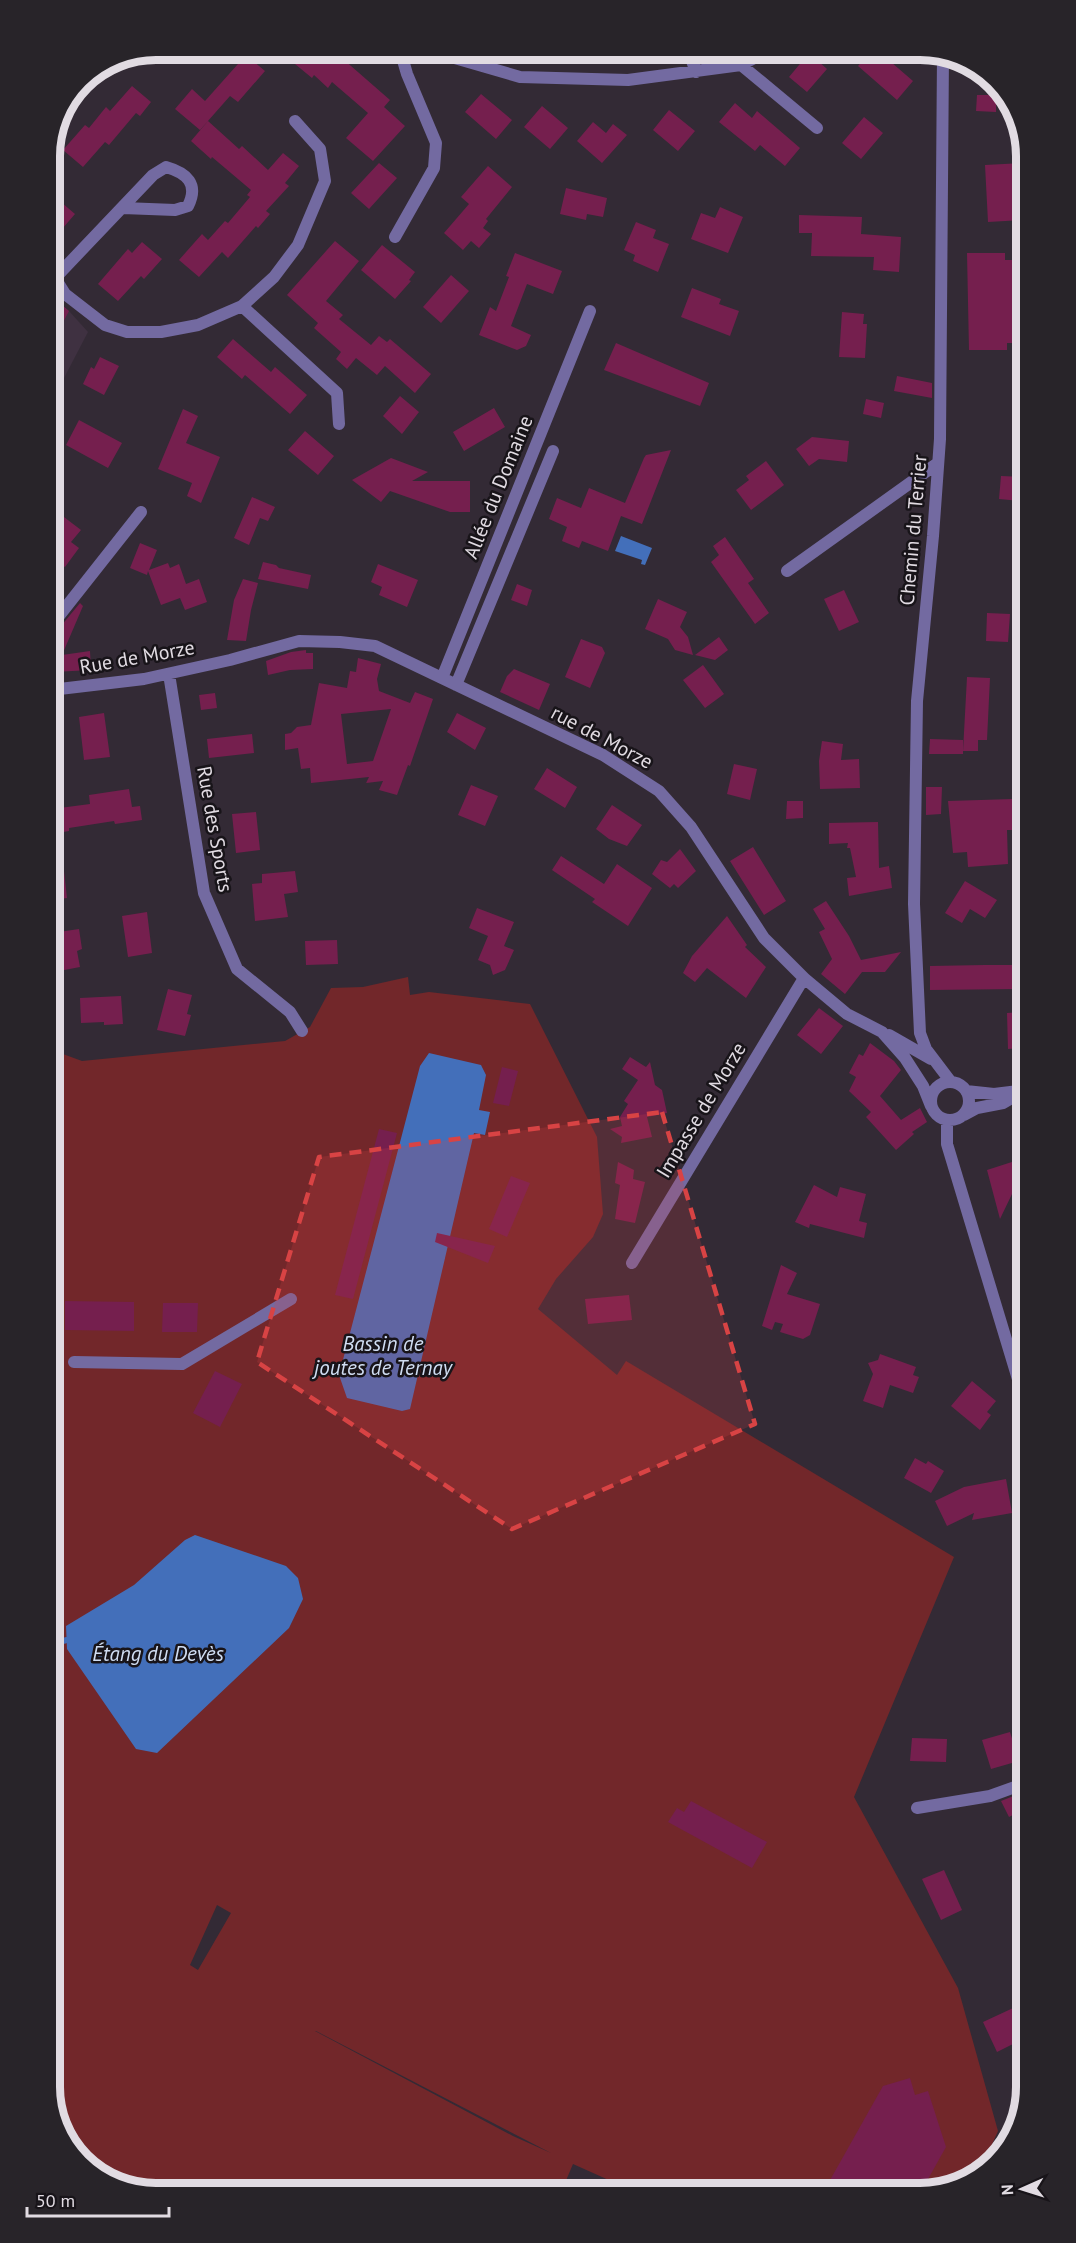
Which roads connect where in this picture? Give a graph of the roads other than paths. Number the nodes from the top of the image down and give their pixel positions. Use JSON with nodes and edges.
{"nodes":[{"id":1,"x":403,"y":60,"type":"edge"},
{"id":2,"x":461,"y":60,"type":"edge"},
{"id":3,"x":692,"y":60,"type":"edge"},
{"id":4,"x":751,"y":60,"type":"edge"},
{"id":5,"x":943,"y":63,"type":"edge"},
{"id":6,"x":741,"y":65,"type":"junction"},
{"id":7,"x":696,"y":72,"type":"junction"},
{"id":8,"x":295,"y":121,"type":"dead end"},
{"id":9,"x":817,"y":128,"type":"dead end"},
{"id":10,"x":123,"y":208,"type":"junction"},
{"id":11,"x":395,"y":237,"type":"dead end"},
{"id":12,"x":60,"y":269,"type":"edge"},
{"id":13,"x":60,"y":287,"type":"edge"},
{"id":14,"x":242,"y":306,"type":"junction"},
{"id":15,"x":590,"y":312,"type":"dead end"},
{"id":16,"x":339,"y":424,"type":"dead end"},
{"id":17,"x":553,"y":451,"type":"dead end"},
{"id":18,"x":938,"y":463,"type":"junction"},
{"id":19,"x":141,"y":512,"type":"dead end"},
{"id":20,"x":787,"y":571,"type":"dead end"},
{"id":21,"x":60,"y":615,"type":"edge"},
{"id":22,"x":230,"y":660,"type":"joint"},
{"id":23,"x":169,"y":674,"type":"junction"},
{"id":24,"x":442,"y":678,"type":"junction"},
{"id":25,"x":456,"y":685,"type":"junction"},
{"id":26,"x":60,"y":689,"type":"edge"},
{"id":27,"x":804,"y":978,"type":"junction"},
{"id":28,"x":918,"y":1008,"type":"junction"},
{"id":29,"x":302,"y":1031,"type":"dead end"},
{"id":30,"x":901,"y":1047,"type":"junction"},
{"id":31,"x":934,"y":1062,"type":"junction"},
{"id":32,"x":951,"y":1082,"type":"junction"},
{"id":33,"x":966,"y":1091,"type":"junction"},
{"id":34,"x":1016,"y":1092,"type":"edge"},
{"id":35,"x":1016,"y":1095,"type":"edge"},
{"id":36,"x":931,"y":1106,"type":"junction"},
{"id":37,"x":964,"y":1115,"type":"junction"},
{"id":38,"x":947,"y":1121,"type":"junction"},
{"id":39,"x":632,"y":1263,"type":"dead end"},
{"id":40,"x":291,"y":1299,"type":"dead end"},
{"id":41,"x":74,"y":1362,"type":"dead end"},
{"id":42,"x":1016,"y":1373,"type":"edge"},
{"id":43,"x":1016,"y":1787,"type":"edge"},
{"id":44,"x":917,"y":1808,"type":"dead end"}],
"edges":[{"from":1,"to":11,"type":"street"},
{"from":2,"to":7,"type":"street"},
{"from":3,"to":7,"type":"street"},
{"from":4,"to":6,"type":"street"},
{"from":5,"to":18,"type":"street","name":"Chemin du Terrier"},
{"from":6,"to":7,"type":"street"},
{"from":6,"to":9,"type":"street"},
{"from":8,"to":14,"type":"street"},
{"from":10,"to":10,"type":"street"},
{"from":10,"to":12,"type":"street"},
{"from":13,"to":14,"type":"street"},
{"from":14,"to":16,"type":"street"},
{"from":15,"to":24,"type":"street","name":"Allée du Domaine"},
{"from":17,"to":25,"type":"street"},
{"from":18,"to":20,"type":"street"},
{"from":18,"to":28,"type":"street","name":"Chemin du Terrier"},
{"from":19,"to":21,"type":"street"},
{"from":22,"to":23,"type":"street","name":"Rue de Morze"},
{"from":22,"to":24,"type":"street","name":"rue de Morze"},
{"from":23,"to":26,"type":"street","name":"Rue de Morze"},
{"from":23,"to":29,"type":"street","name":"Rue des Sports"},
{"from":24,"to":25,"type":"street","name":"rue de Morze"},
{"from":25,"to":27,"type":"street","name":"rue de Morze"},
{"from":27,"to":30,"type":"street","name":"rue de Morze"},
{"from":27,"to":39,"type":"street","name":"Impasse de Morze"},
{"from":28,"to":30,"type":"street"},
{"from":28,"to":31,"type":"street","name":"Chemin du Terrier"},
{"from":30,"to":31,"type":"street","name":"rue de Morze"},
{"from":30,"to":36,"type":"street"},
{"from":31,"to":32,"type":"street"},
{"from":32,"to":33,"type":"street"},
{"from":32,"to":36,"type":"street"},
{"from":33,"to":34,"type":"street"},
{"from":33,"to":37,"type":"street"},
{"from":35,"to":37,"type":"street"},
{"from":36,"to":38,"type":"street"},
{"from":37,"to":38,"type":"street"},
{"from":38,"to":42,"type":"street"},
{"from":40,"to":41,"type":"street"},
{"from":43,"to":44,"type":"street"}]}
